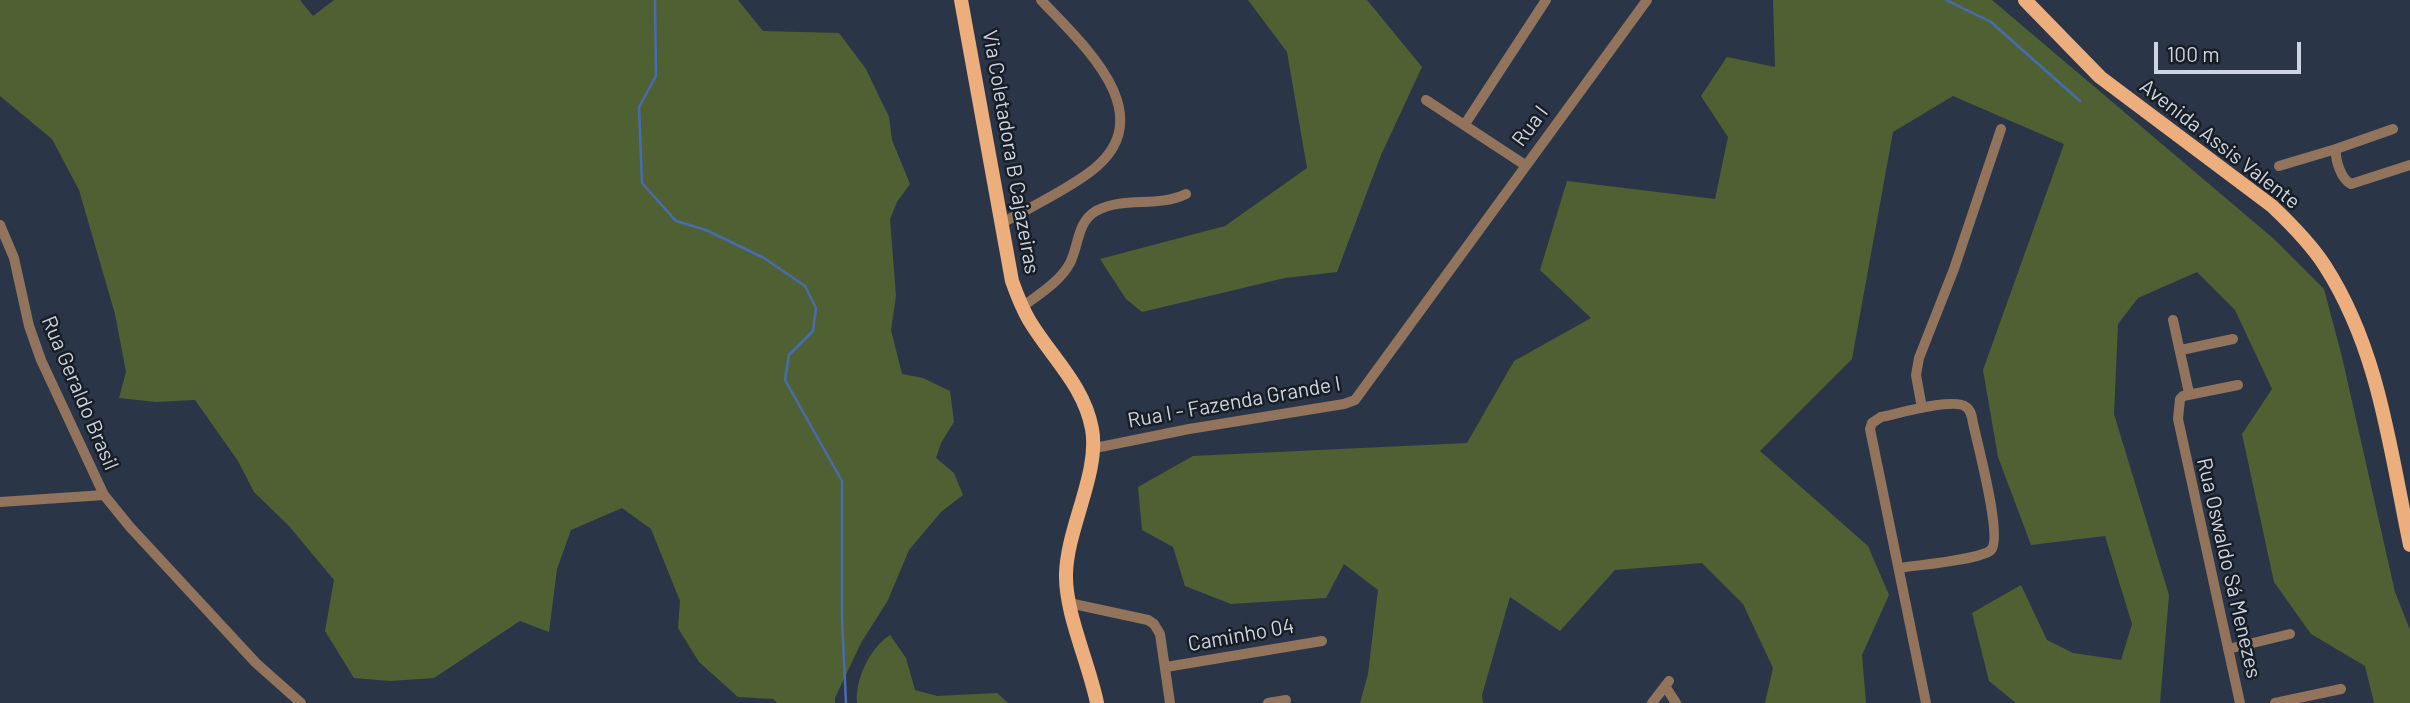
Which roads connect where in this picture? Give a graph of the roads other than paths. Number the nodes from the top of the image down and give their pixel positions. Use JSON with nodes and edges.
{"nodes":[{"id":1,"x":961,"y":0,"type":"edge"},
{"id":2,"x":1041,"y":0,"type":"edge"},
{"id":3,"x":1546,"y":0,"type":"edge"},
{"id":4,"x":1647,"y":0,"type":"edge"},
{"id":5,"x":2025,"y":0,"type":"edge"},
{"id":6,"x":1426,"y":100,"type":"dead end"},
{"id":7,"x":1465,"y":124,"type":"junction"},
{"id":8,"x":2001,"y":129,"type":"dead end"},
{"id":9,"x":2393,"y":129,"type":"dead end"},
{"id":10,"x":2336,"y":149,"type":"junction"},
{"id":11,"x":1525,"y":165,"type":"junction"},
{"id":12,"x":2410,"y":165,"type":"edge"},
{"id":13,"x":2279,"y":166,"type":"dead end"},
{"id":14,"x":1186,"y":194,"type":"dead end"},
{"id":15,"x":1002,"y":223,"type":"junction"},
{"id":16,"x":0,"y":225,"type":"edge"},
{"id":17,"x":1445,"y":277,"type":"joint"},
{"id":18,"x":1022,"y":307,"type":"junction"},
{"id":19,"x":2173,"y":320,"type":"dead end"},
{"id":20,"x":2233,"y":339,"type":"dead end"},
{"id":21,"x":2180,"y":350,"type":"junction"},
{"id":22,"x":2238,"y":385,"type":"dead end"},
{"id":23,"x":2189,"y":393,"type":"junction"},
{"id":24,"x":1922,"y":408,"type":"junction"},
{"id":25,"x":1095,"y":448,"type":"junction"},
{"id":26,"x":104,"y":495,"type":"junction"},
{"id":27,"x":0,"y":502,"type":"edge"},
{"id":28,"x":2410,"y":545,"type":"edge"},
{"id":29,"x":1900,"y":568,"type":"junction"},
{"id":30,"x":1069,"y":603,"type":"junction"},
{"id":31,"x":2290,"y":634,"type":"dead end"},
{"id":32,"x":1322,"y":640,"type":"dead end"},
{"id":33,"x":2228,"y":649,"type":"junction"},
{"id":34,"x":1166,"y":667,"type":"junction"},
{"id":35,"x":2341,"y":690,"type":"dead end"},
{"id":36,"x":1286,"y":700,"type":"dead end"},
{"id":37,"x":301,"y":703,"type":"edge"},
{"id":38,"x":1097,"y":703,"type":"edge"},
{"id":39,"x":1170,"y":703,"type":"edge"},
{"id":40,"x":1268,"y":703,"type":"edge"},
{"id":41,"x":1652,"y":703,"type":"edge"},
{"id":42,"x":1675,"y":703,"type":"edge"},
{"id":43,"x":1926,"y":703,"type":"edge"},
{"id":44,"x":2240,"y":703,"type":"edge"},
{"id":45,"x":2275,"y":703,"type":"edge"}],
"edges":[{"from":1,"to":15,"type":"main road","name":"Via Coletadora B Cajazeiras"},
{"from":2,"to":15,"type":"street"},
{"from":3,"to":7,"type":"street"},
{"from":4,"to":11,"type":"street","name":"Rua I"},
{"from":5,"to":28,"type":"main road","name":"Avenida Assis Valente"},
{"from":6,"to":7,"type":"street"},
{"from":7,"to":11,"type":"street"},
{"from":8,"to":24,"type":"street"},
{"from":9,"to":10,"type":"street"},
{"from":10,"to":12,"type":"street"},
{"from":10,"to":13,"type":"street"},
{"from":11,"to":17,"type":"street","name":"Rua I"},
{"from":14,"to":18,"type":"street"},
{"from":15,"to":18,"type":"main road","name":"Via Coletadora B Cajazeiras"},
{"from":16,"to":26,"type":"street","name":"Rua Geraldo Brasil"},
{"from":17,"to":25,"type":"street","name":"Rua I - Fazenda Grande I"},
{"from":18,"to":25,"type":"main road","name":"Via Coletadora B Cajazeiras"},
{"from":19,"to":21,"type":"street"},
{"from":20,"to":21,"type":"street"},
{"from":21,"to":23,"type":"street"},
{"from":22,"to":23,"type":"street"},
{"from":23,"to":33,"type":"street","name":"Rua Oswaldo Sá Menezes"},
{"from":24,"to":29,"type":"street"},
{"from":24,"to":29,"type":"street"},
{"from":25,"to":30,"type":"main road","name":"Via Coletadora B Cajazeiras"},
{"from":26,"to":27,"type":"street","name":"Rua Geraldo Brasil"},
{"from":26,"to":37,"type":"street","name":"Rua Geraldo Brasil"},
{"from":29,"to":43,"type":"street"},
{"from":30,"to":34,"type":"street"},
{"from":30,"to":38,"type":"main road","name":"Via Coletadora B Cajazeiras"},
{"from":31,"to":33,"type":"street"},
{"from":32,"to":34,"type":"street","name":"Caminho 04"},
{"from":33,"to":44,"type":"street","name":"Rua Oswaldo Sá Menezes"},
{"from":34,"to":39,"type":"street"},
{"from":35,"to":45,"type":"street"},
{"from":36,"to":40,"type":"street"},
{"from":41,"to":42,"type":"street"}]}
